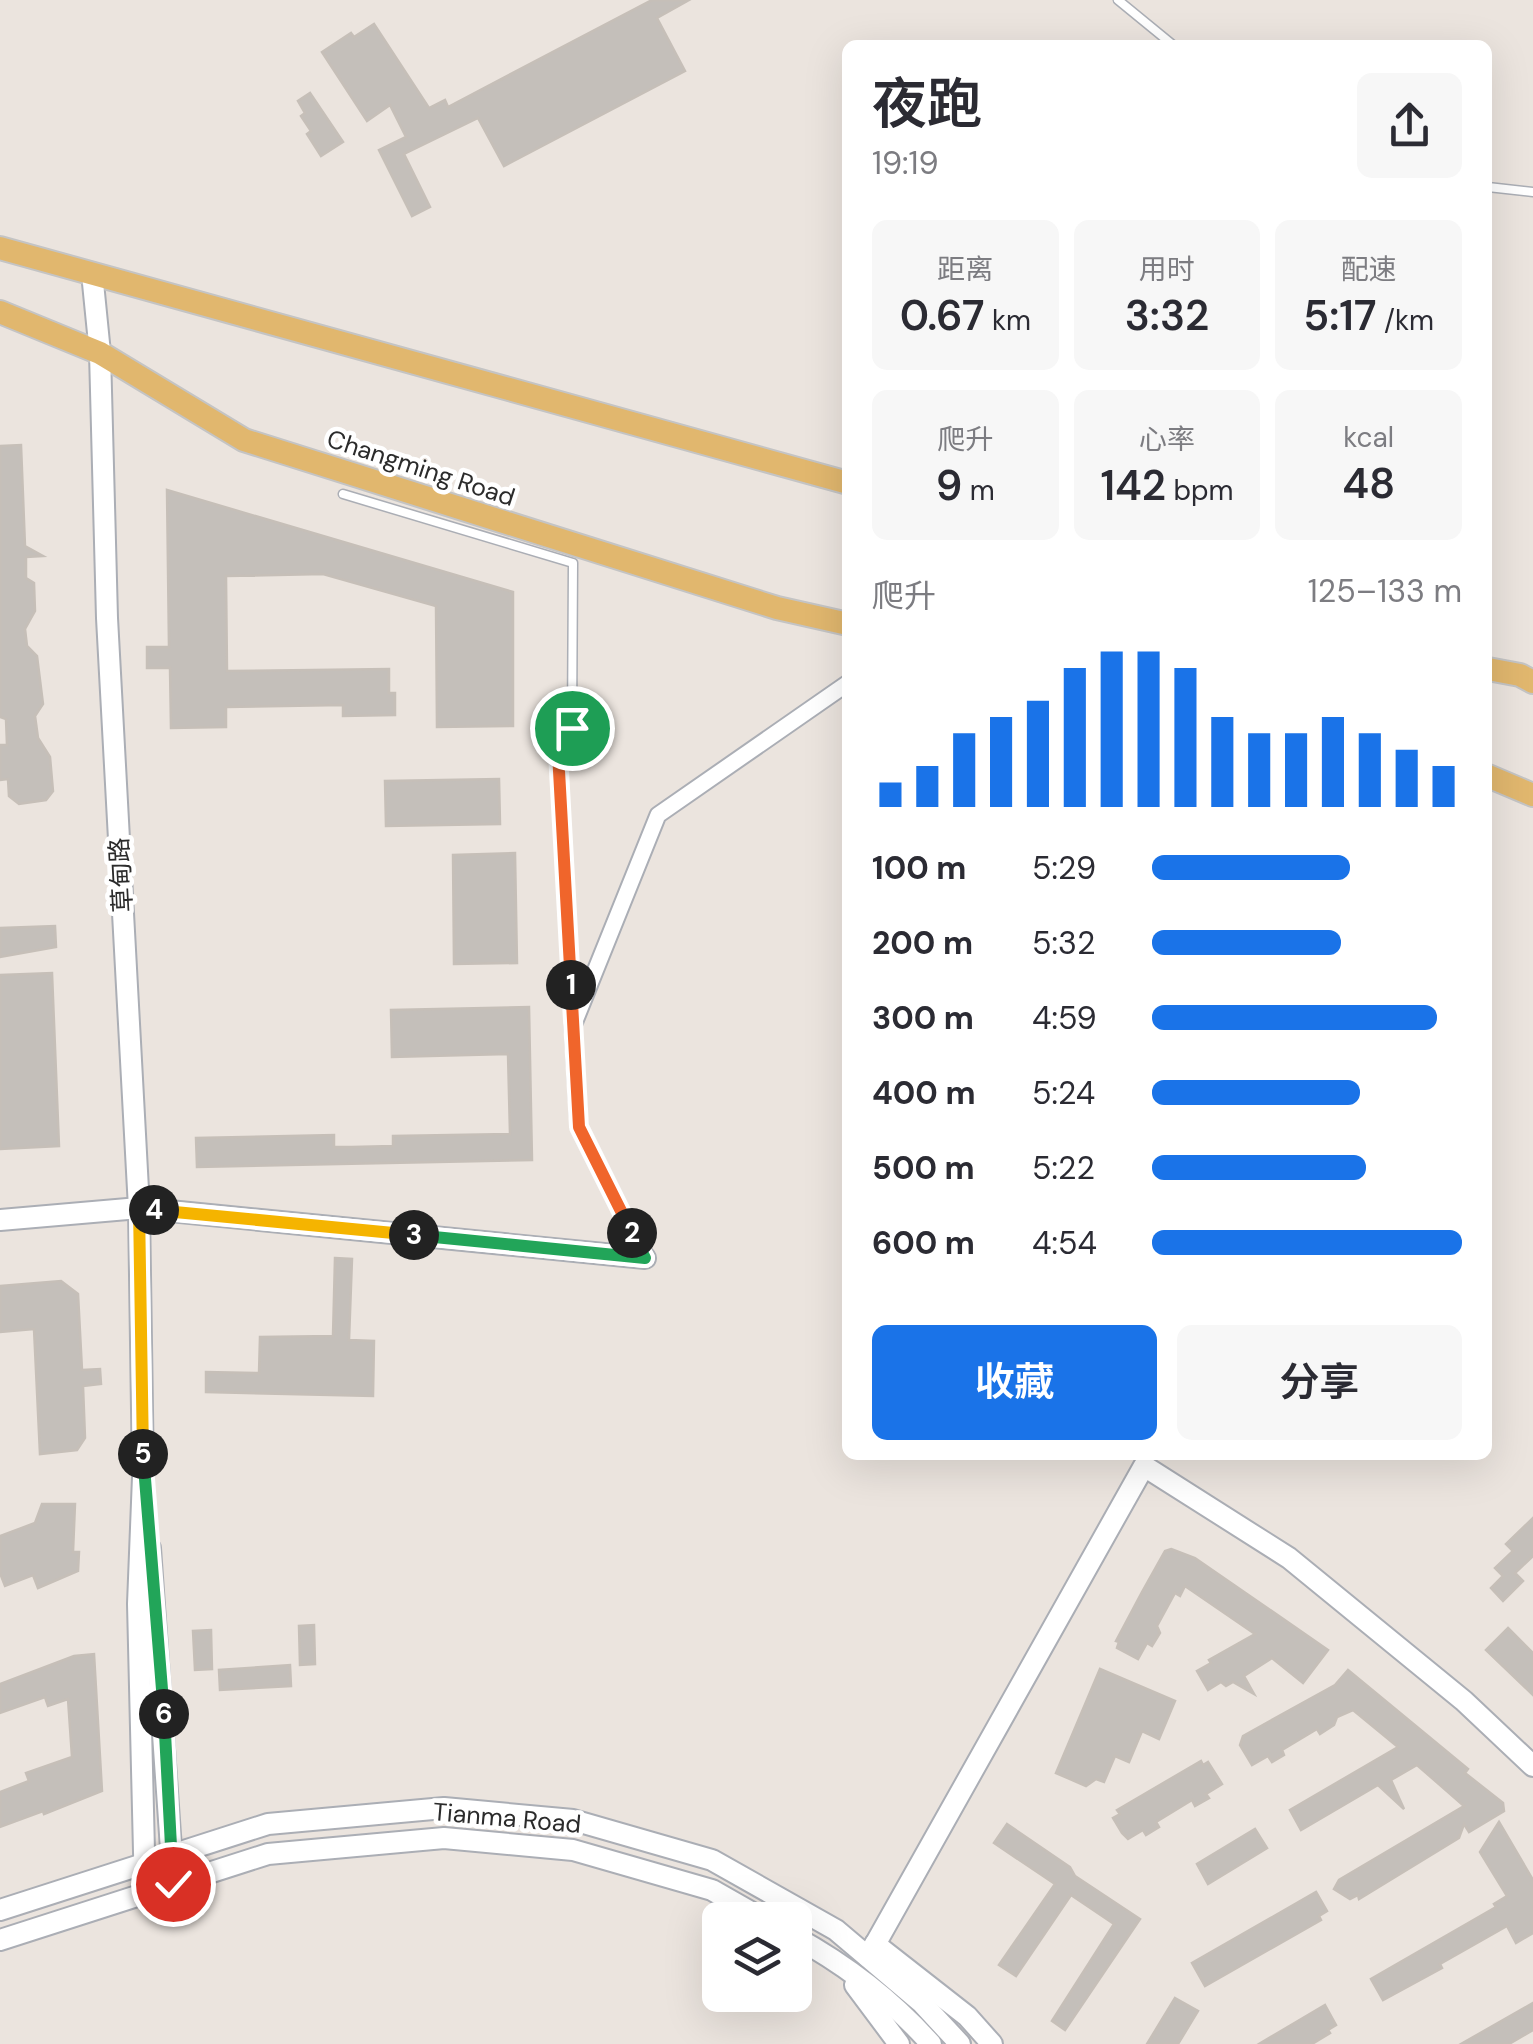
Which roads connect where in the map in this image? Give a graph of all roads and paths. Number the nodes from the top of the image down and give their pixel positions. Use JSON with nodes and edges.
{"nodes":[{"id":1,"x":1118,"y":0,"type":"edge"},
{"id":2,"x":1167,"y":40,"type":"edge"},
{"id":3,"x":1492,"y":187,"type":"edge"},
{"id":4,"x":1533,"y":192,"type":"edge"},
{"id":5,"x":0,"y":248,"type":"edge"},
{"id":6,"x":92,"y":273,"type":"junction"},
{"id":7,"x":0,"y":312,"type":"edge"},
{"id":8,"x":100,"y":354,"type":"junction"},
{"id":9,"x":842,"y":481,"type":"edge"},
{"id":10,"x":343,"y":494,"type":"dead end"},
{"id":11,"x":842,"y":623,"type":"edge"},
{"id":12,"x":1492,"y":670,"type":"edge"},
{"id":13,"x":1533,"y":682,"type":"edge"},
{"id":14,"x":842,"y":687,"type":"edge"},
{"id":15,"x":1492,"y":778,"type":"edge"},
{"id":16,"x":1533,"y":795,"type":"edge"},
{"id":17,"x":574,"y":1026,"type":"junction"},
{"id":18,"x":139,"y":1208,"type":"junction"},
{"id":19,"x":0,"y":1220,"type":"edge"},
{"id":20,"x":645,"y":1258,"type":"joint"},
{"id":21,"x":143,"y":1477,"type":"junction"},
{"id":22,"x":1533,"y":1766,"type":"edge"},
{"id":23,"x":172,"y":1854,"type":"junction"},
{"id":24,"x":143,"y":1864,"type":"junction"},
{"id":25,"x":173,"y":1884,"type":"junction"},
{"id":26,"x":145,"y":1893,"type":"junction"},
{"id":27,"x":733,"y":1902,"type":"edge"},
{"id":28,"x":0,"y":1910,"type":"edge"},
{"id":29,"x":0,"y":1940,"type":"edge"},
{"id":30,"x":812,"y":1947,"type":"edge"},
{"id":31,"x":872,"y":1951,"type":"junction"},
{"id":32,"x":836,"y":1960,"type":"junction"},
{"id":33,"x":899,"y":2044,"type":"edge"},
{"id":34,"x":932,"y":2044,"type":"edge"},
{"id":35,"x":960,"y":2044,"type":"edge"},
{"id":36,"x":992,"y":2044,"type":"edge"}],
"edges":[{"from":1,"to":2,"type":"lane"},
{"from":3,"to":4,"type":"lane"},
{"from":5,"to":6,"type":"main road"},
{"from":6,"to":8,"type":"street","name":"草甸路"},
{"from":6,"to":9,"type":"main road"},
{"from":7,"to":8,"type":"main road","name":"Changming Road"},
{"from":8,"to":11,"type":"main road","name":"Changming Road"},
{"from":8,"to":18,"type":"street","name":"草甸路"},
{"from":10,"to":17,"type":"lane"},
{"from":12,"to":13,"type":"main road"},
{"from":14,"to":17,"type":"street"},
{"from":15,"to":16,"type":"main road"},
{"from":17,"to":20,"type":"street"},
{"from":18,"to":19,"type":"street"},
{"from":18,"to":20,"type":"street"},
{"from":18,"to":21,"type":"street","name":"草甸路"},
{"from":21,"to":23,"type":"street"},
{"from":21,"to":24,"type":"street"},
{"from":22,"to":31,"type":"street"},
{"from":23,"to":24,"type":"street","name":"Tianma Road"},
{"from":23,"to":25,"type":"street"},
{"from":23,"to":31,"type":"street","name":"Tianma Road"},
{"from":24,"to":26,"type":"street"},
{"from":24,"to":28,"type":"street","name":"Tianma Road"},
{"from":25,"to":26,"type":"street","name":"Tianma Road"},
{"from":25,"to":27,"type":"street","name":"Tianma Road"},
{"from":26,"to":29,"type":"street","name":"Tianma Road"},
{"from":30,"to":32,"type":"street"},
{"from":31,"to":35,"type":"street","name":"Tianma Road"},
{"from":31,"to":36,"type":"street"},
{"from":32,"to":33,"type":"street"},
{"from":32,"to":34,"type":"street"}]}
